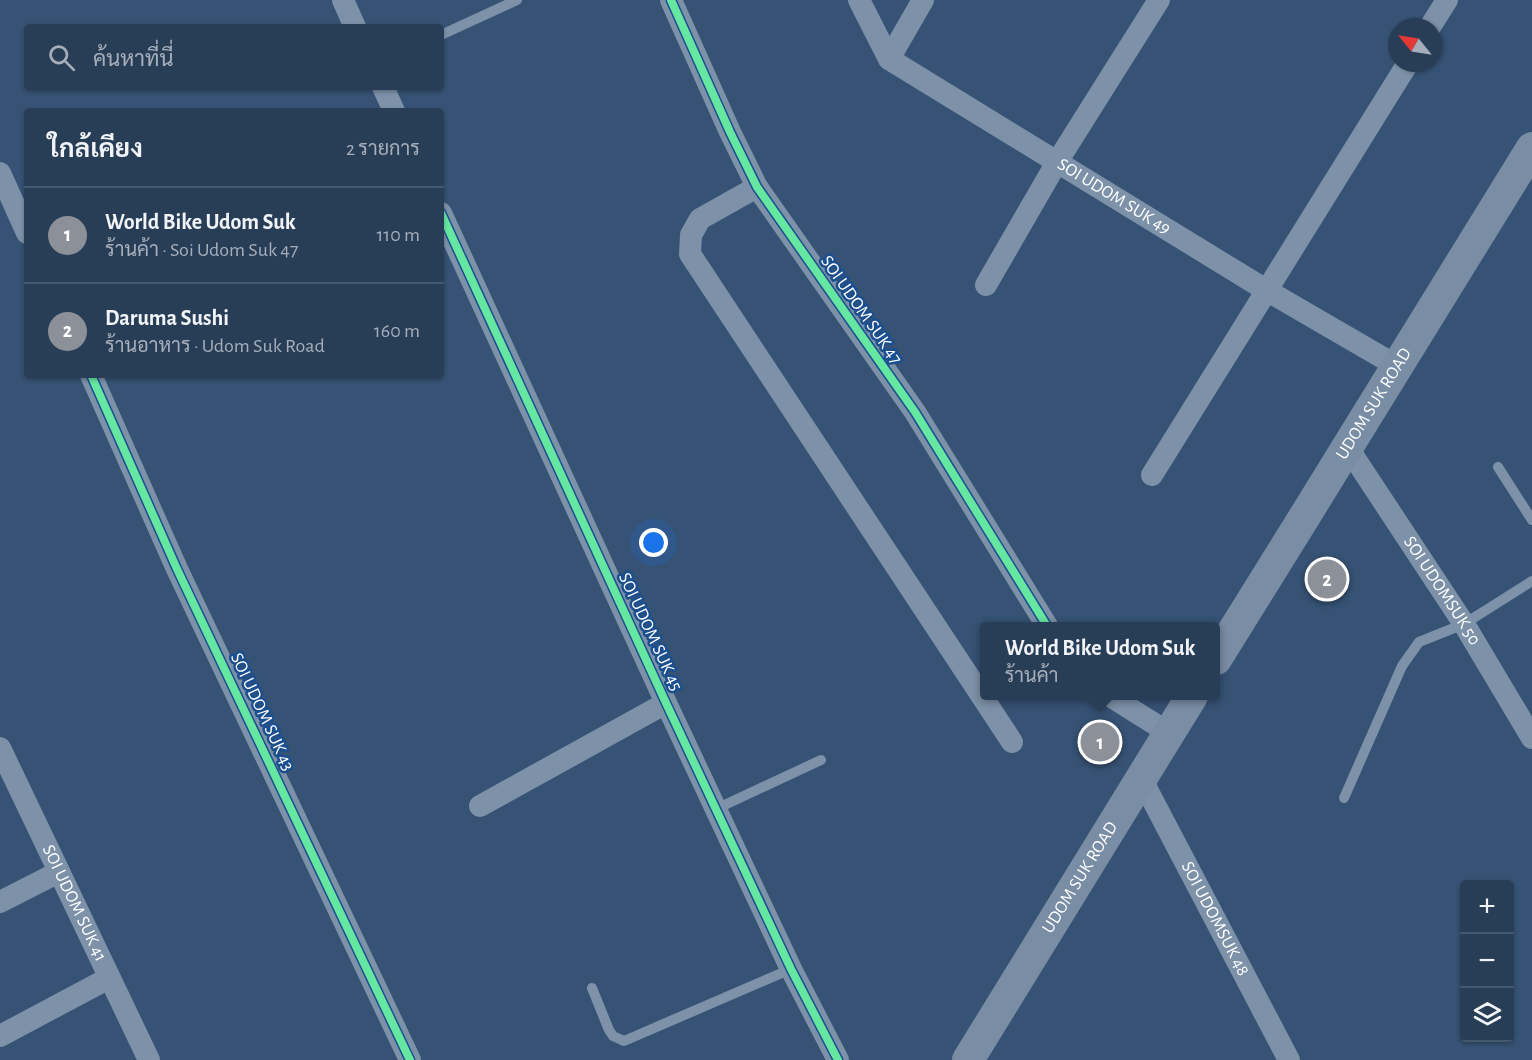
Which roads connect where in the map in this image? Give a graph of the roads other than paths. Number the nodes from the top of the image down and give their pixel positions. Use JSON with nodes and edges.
{"nodes":[{"id":1,"x":343,"y":0,"type":"edge"},
{"id":2,"x":517,"y":0,"type":"edge"},
{"id":3,"x":671,"y":0,"type":"edge"},
{"id":4,"x":859,"y":0,"type":"edge"},
{"id":5,"x":923,"y":0,"type":"edge"},
{"id":6,"x":1159,"y":0,"type":"edge"},
{"id":7,"x":1447,"y":0,"type":"edge"},
{"id":8,"x":1436,"y":18,"type":"edge"},
{"id":9,"x":354,"y":24,"type":"edge"},
{"id":10,"x":444,"y":34,"type":"edge"},
{"id":11,"x":889,"y":59,"type":"junction"},
{"id":12,"x":1402,"y":72,"type":"edge"},
{"id":13,"x":384,"y":90,"type":"edge"},
{"id":14,"x":393,"y":108,"type":"edge"},
{"id":15,"x":1530,"y":157,"type":"edge"},
{"id":16,"x":1057,"y":162,"type":"junction"},
{"id":17,"x":0,"y":173,"type":"edge"},
{"id":18,"x":757,"y":187,"type":"junction"},
{"id":19,"x":444,"y":220,"type":"edge"},
{"id":20,"x":24,"y":226,"type":"edge"},
{"id":21,"x":986,"y":285,"type":"dead end"},
{"id":22,"x":1266,"y":290,"type":"junction"},
{"id":23,"x":1397,"y":366,"type":"junction"},
{"id":24,"x":91,"y":378,"type":"edge"},
{"id":25,"x":1348,"y":448,"type":"junction"},
{"id":26,"x":1498,"y":466,"type":"dead end"},
{"id":27,"x":1152,"y":475,"type":"dead end"},
{"id":28,"x":1532,"y":520,"type":"edge"},
{"id":29,"x":1532,"y":581,"type":"edge"},
{"id":30,"x":1044,"y":622,"type":"edge"},
{"id":31,"x":1464,"y":624,"type":"junction"},
{"id":32,"x":1220,"y":650,"type":"edge"},
{"id":33,"x":980,"y":694,"type":"edge"},
{"id":34,"x":984,"y":700,"type":"edge"},
{"id":35,"x":1116,"y":700,"type":"edge"},
{"id":36,"x":1190,"y":700,"type":"edge"},
{"id":37,"x":666,"y":703,"type":"junction"},
{"id":38,"x":1528,"y":724,"type":"edge"},
{"id":39,"x":1169,"y":733,"type":"junction"},
{"id":40,"x":1012,"y":742,"type":"dead end"},
{"id":41,"x":0,"y":748,"type":"edge"},
{"id":42,"x":821,"y":760,"type":"dead end"},
{"id":43,"x":1140,"y":778,"type":"junction"},
{"id":44,"x":1344,"y":798,"type":"dead end"},
{"id":45,"x":480,"y":806,"type":"dead end"},
{"id":46,"x":716,"y":809,"type":"junction"},
{"id":47,"x":59,"y":872,"type":"junction"},
{"id":48,"x":0,"y":902,"type":"edge"},
{"id":49,"x":791,"y":969,"type":"junction"},
{"id":50,"x":109,"y":978,"type":"junction"},
{"id":51,"x":592,"y":988,"type":"dead end"},
{"id":52,"x":0,"y":1036,"type":"edge"},
{"id":53,"x":975,"y":1056,"type":"edge"},
{"id":54,"x":149,"y":1060,"type":"edge"},
{"id":55,"x":410,"y":1060,"type":"edge"},
{"id":56,"x":838,"y":1060,"type":"edge"},
{"id":57,"x":1289,"y":1060,"type":"edge"}],
"edges":[{"from":1,"to":9,"type":"street"},
{"from":2,"to":10,"type":"lane"},
{"from":3,"to":18,"type":"street","name":"SOI UDOM SUK 47"},
{"from":4,"to":11,"type":"street"},
{"from":5,"to":11,"type":"street"},
{"from":6,"to":16,"type":"street"},
{"from":7,"to":8,"type":"street"},
{"from":11,"to":16,"type":"street","name":"SOI UDOM SUK 49"},
{"from":12,"to":22,"type":"street"},
{"from":13,"to":14,"type":"street"},
{"from":15,"to":23,"type":"main road","name":"UDOM SUK ROAD"},
{"from":16,"to":21,"type":"street"},
{"from":16,"to":22,"type":"street","name":"SOI UDOM SUK 49"},
{"from":17,"to":20,"type":"street"},
{"from":18,"to":30,"type":"street","name":"SOI UDOM SUK 47"},
{"from":18,"to":33,"type":"street"},
{"from":19,"to":37,"type":"street","name":"SOI UDOM SUK 45"},
{"from":22,"to":23,"type":"street","name":"SOI UDOM SUK 49"},
{"from":22,"to":27,"type":"street"},
{"from":23,"to":25,"type":"main road","name":"UDOM SUK ROAD"},
{"from":24,"to":55,"type":"street","name":"SOI UDOM SUK 43"},
{"from":25,"to":31,"type":"street","name":"SOI UDOMSUK 50"},
{"from":25,"to":32,"type":"main road","name":"UDOM SUK ROAD"},
{"from":26,"to":28,"type":"lane"},
{"from":29,"to":31,"type":"lane"},
{"from":31,"to":38,"type":"street","name":"SOI UDOMSUK 50"},
{"from":31,"to":44,"type":"lane"},
{"from":34,"to":40,"type":"street"},
{"from":35,"to":39,"type":"street"},
{"from":36,"to":39,"type":"main road","name":"UDOM SUK ROAD"},
{"from":37,"to":45,"type":"street"},
{"from":37,"to":46,"type":"street","name":"SOI UDOM SUK 45"},
{"from":39,"to":43,"type":"main road","name":"UDOM SUK ROAD"},
{"from":41,"to":47,"type":"street","name":"SOI UDOM SUK 41"},
{"from":42,"to":46,"type":"lane"},
{"from":43,"to":53,"type":"main road","name":"UDOM SUK ROAD"},
{"from":43,"to":57,"type":"street","name":"SOI UDOMSUK 48"},
{"from":46,"to":49,"type":"street","name":"SOI UDOM SUK 45"},
{"from":47,"to":48,"type":"street"},
{"from":47,"to":50,"type":"street","name":"SOI UDOM SUK 41"},
{"from":49,"to":51,"type":"lane"},
{"from":49,"to":56,"type":"street","name":"SOI UDOM SUK 45"},
{"from":50,"to":52,"type":"street"},
{"from":50,"to":54,"type":"street","name":"SOI UDOM SUK 41"}]}
